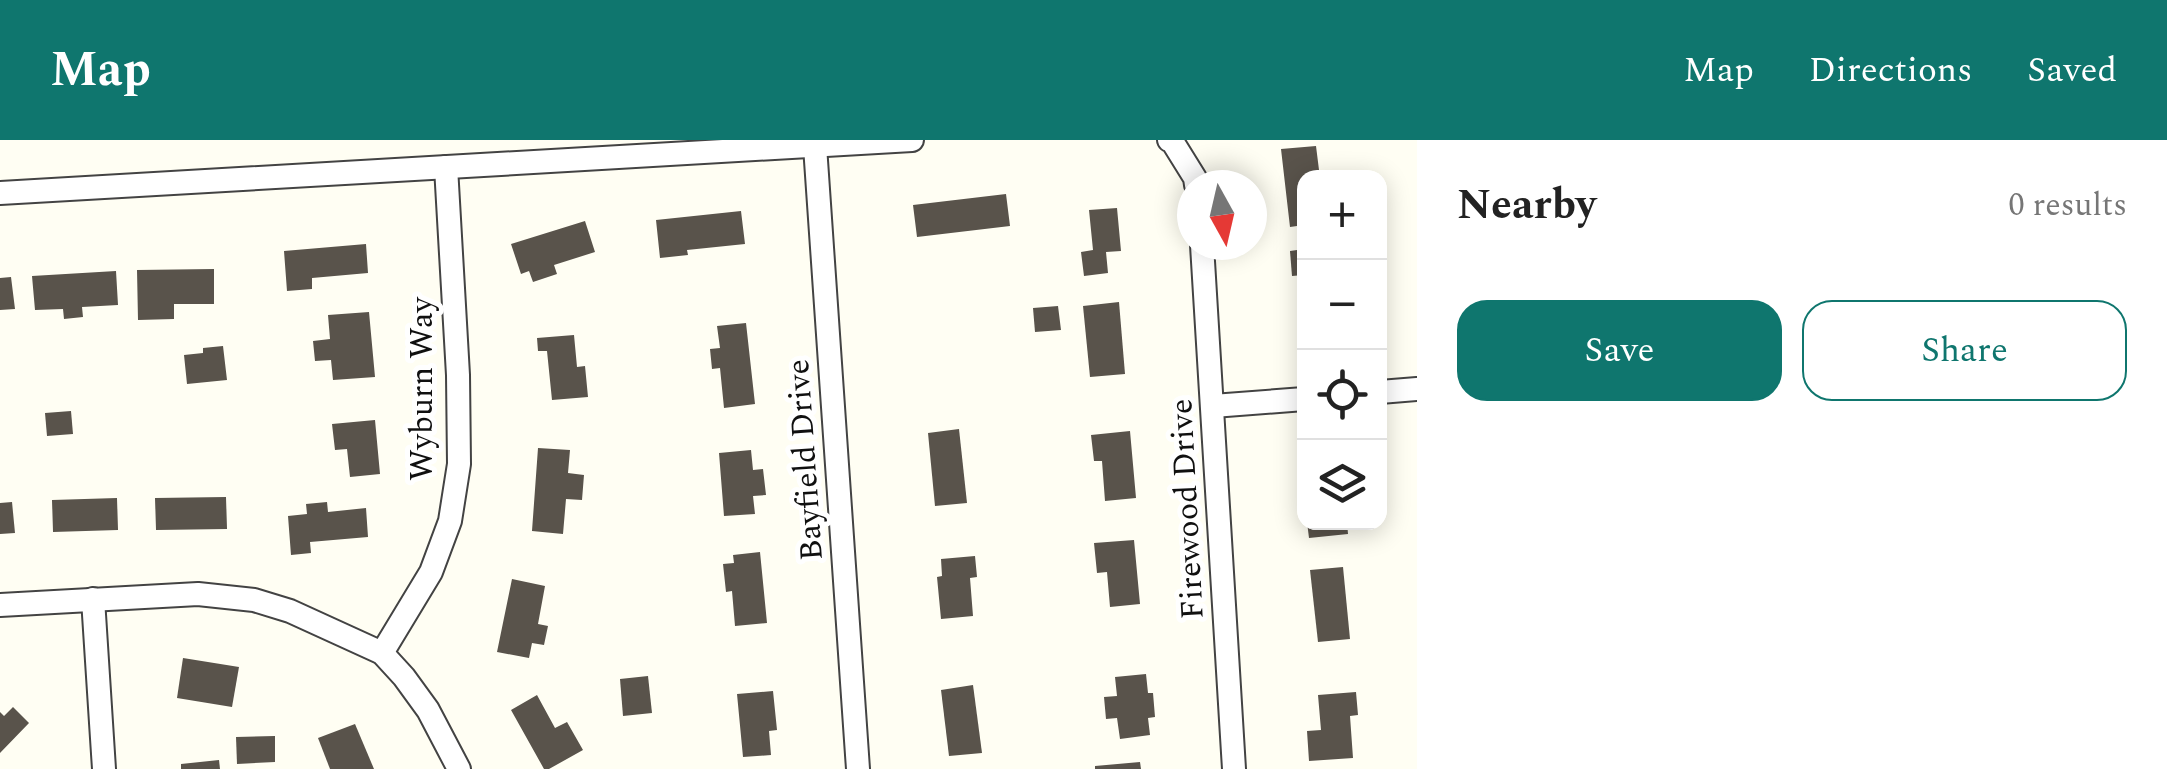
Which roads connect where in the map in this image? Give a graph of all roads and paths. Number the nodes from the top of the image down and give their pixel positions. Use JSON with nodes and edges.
{"nodes":[{"id":1,"x":912,"y":140,"type":"edge"},
{"id":2,"x":1170,"y":141,"type":"edge"},
{"id":3,"x":815,"y":146,"type":"junction"},
{"id":4,"x":446,"y":167,"type":"junction"},
{"id":5,"x":1190,"y":170,"type":"edge"},
{"id":6,"x":0,"y":193,"type":"edge"},
{"id":7,"x":1203,"y":260,"type":"edge"},
{"id":8,"x":1417,"y":390,"type":"edge"},
{"id":9,"x":1387,"y":392,"type":"edge"},
{"id":10,"x":1297,"y":399,"type":"edge"},
{"id":11,"x":1212,"y":406,"type":"junction"},
{"id":12,"x":93,"y":599,"type":"junction"},
{"id":13,"x":0,"y":605,"type":"edge"},
{"id":14,"x":382,"y":653,"type":"junction"},
{"id":15,"x":104,"y":769,"type":"edge"},
{"id":16,"x":459,"y":769,"type":"edge"},
{"id":17,"x":858,"y":769,"type":"edge"},
{"id":18,"x":1234,"y":769,"type":"edge"}],
"edges":[{"from":1,"to":3,"type":"street"},
{"from":2,"to":5,"type":"street"},
{"from":3,"to":4,"type":"street"},
{"from":3,"to":17,"type":"street","name":"Bayfield Drive"},
{"from":4,"to":6,"type":"street"},
{"from":4,"to":14,"type":"street","name":"Wyburn Way"},
{"from":7,"to":11,"type":"street","name":"Firewood Drive"},
{"from":8,"to":9,"type":"street"},
{"from":10,"to":11,"type":"street"},
{"from":11,"to":18,"type":"street","name":"Firewood Drive"},
{"from":12,"to":13,"type":"street"},
{"from":12,"to":14,"type":"street"},
{"from":12,"to":15,"type":"street"},
{"from":14,"to":16,"type":"street"}]}
